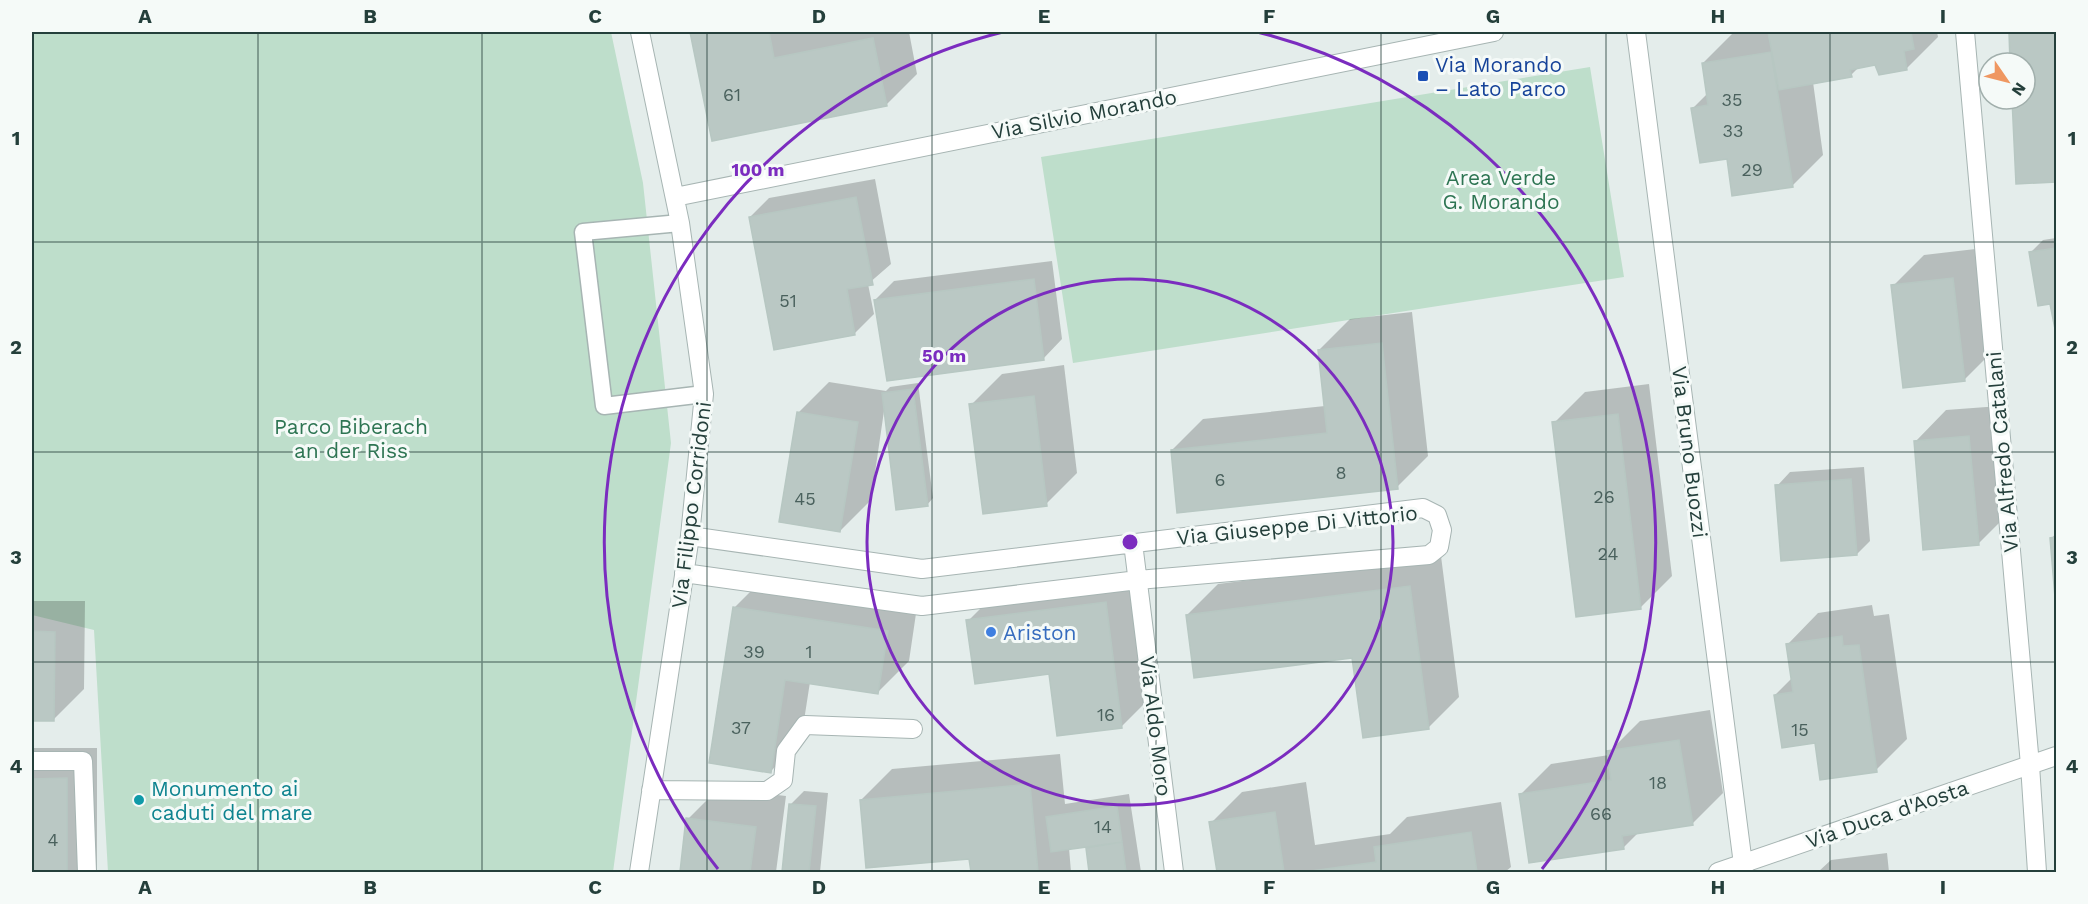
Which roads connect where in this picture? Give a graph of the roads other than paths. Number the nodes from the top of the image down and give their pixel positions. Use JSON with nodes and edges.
{"nodes":[{"id":1,"x":640,"y":32,"type":"edge"},
{"id":2,"x":1494,"y":32,"type":"edge"},
{"id":3,"x":1636,"y":32,"type":"edge"},
{"id":4,"x":1965,"y":32,"type":"edge"},
{"id":5,"x":675,"y":197,"type":"junction"},
{"id":6,"x":680,"y":223,"type":"junction"},
{"id":7,"x":704,"y":394,"type":"junction"},
{"id":8,"x":690,"y":536,"type":"junction"},
{"id":9,"x":1133,"y":543,"type":"junction"},
{"id":10,"x":684,"y":573,"type":"junction"},
{"id":11,"x":1138,"y":580,"type":"junction"},
{"id":12,"x":913,"y":729,"type":"dead end"},
{"id":13,"x":2056,"y":756,"type":"edge"},
{"id":14,"x":32,"y":761,"type":"edge"},
{"id":15,"x":2030,"y":765,"type":"junction"},
{"id":16,"x":651,"y":790,"type":"junction"},
{"id":17,"x":1743,"y":868,"type":"edge"},
{"id":18,"x":87,"y":873,"type":"edge"},
{"id":19,"x":639,"y":873,"type":"edge"},
{"id":20,"x":1174,"y":873,"type":"edge"},
{"id":21,"x":1718,"y":873,"type":"edge"},
{"id":22,"x":2037,"y":873,"type":"edge"}],
"edges":[{"from":1,"to":5,"type":"street","name":"Via Filippo Corridoni"},
{"from":2,"to":5,"type":"street","name":"Via Silvio Morando"},
{"from":3,"to":17,"type":"street","name":"Via Bruno Buozzi"},
{"from":4,"to":15,"type":"street","name":"Via Alfredo Catalani"},
{"from":5,"to":6,"type":"street","name":"Via Filippo Corridoni"},
{"from":6,"to":7,"type":"street","name":"Via Filippo Corridoni"},
{"from":6,"to":7,"type":"lane"},
{"from":7,"to":8,"type":"street","name":"Via Filippo Corridoni"},
{"from":8,"to":9,"type":"street","name":"Via Giuseppe Di Vittorio"},
{"from":8,"to":10,"type":"street","name":"Via Filippo Corridoni"},
{"from":9,"to":11,"type":"street","name":"Via Aldo Moro"},
{"from":9,"to":11,"type":"street","name":"Via Giuseppe Di Vittorio"},
{"from":10,"to":11,"type":"street","name":"Via Giuseppe Di Vittorio"},
{"from":10,"to":16,"type":"street","name":"Via Filippo Corridoni"},
{"from":11,"to":20,"type":"street","name":"Via Aldo Moro"},
{"from":12,"to":16,"type":"street"},
{"from":13,"to":15,"type":"street","name":"Via Duca d'Aosta"},
{"from":14,"to":18,"type":"street"},
{"from":15,"to":17,"type":"street","name":"Via Duca d'Aosta"},
{"from":15,"to":22,"type":"street","name":"Via Alfredo Catalani"},
{"from":16,"to":19,"type":"street","name":"Via Filippo Corridoni"},
{"from":17,"to":21,"type":"street","name":"Via Duca d'Aosta"}]}
